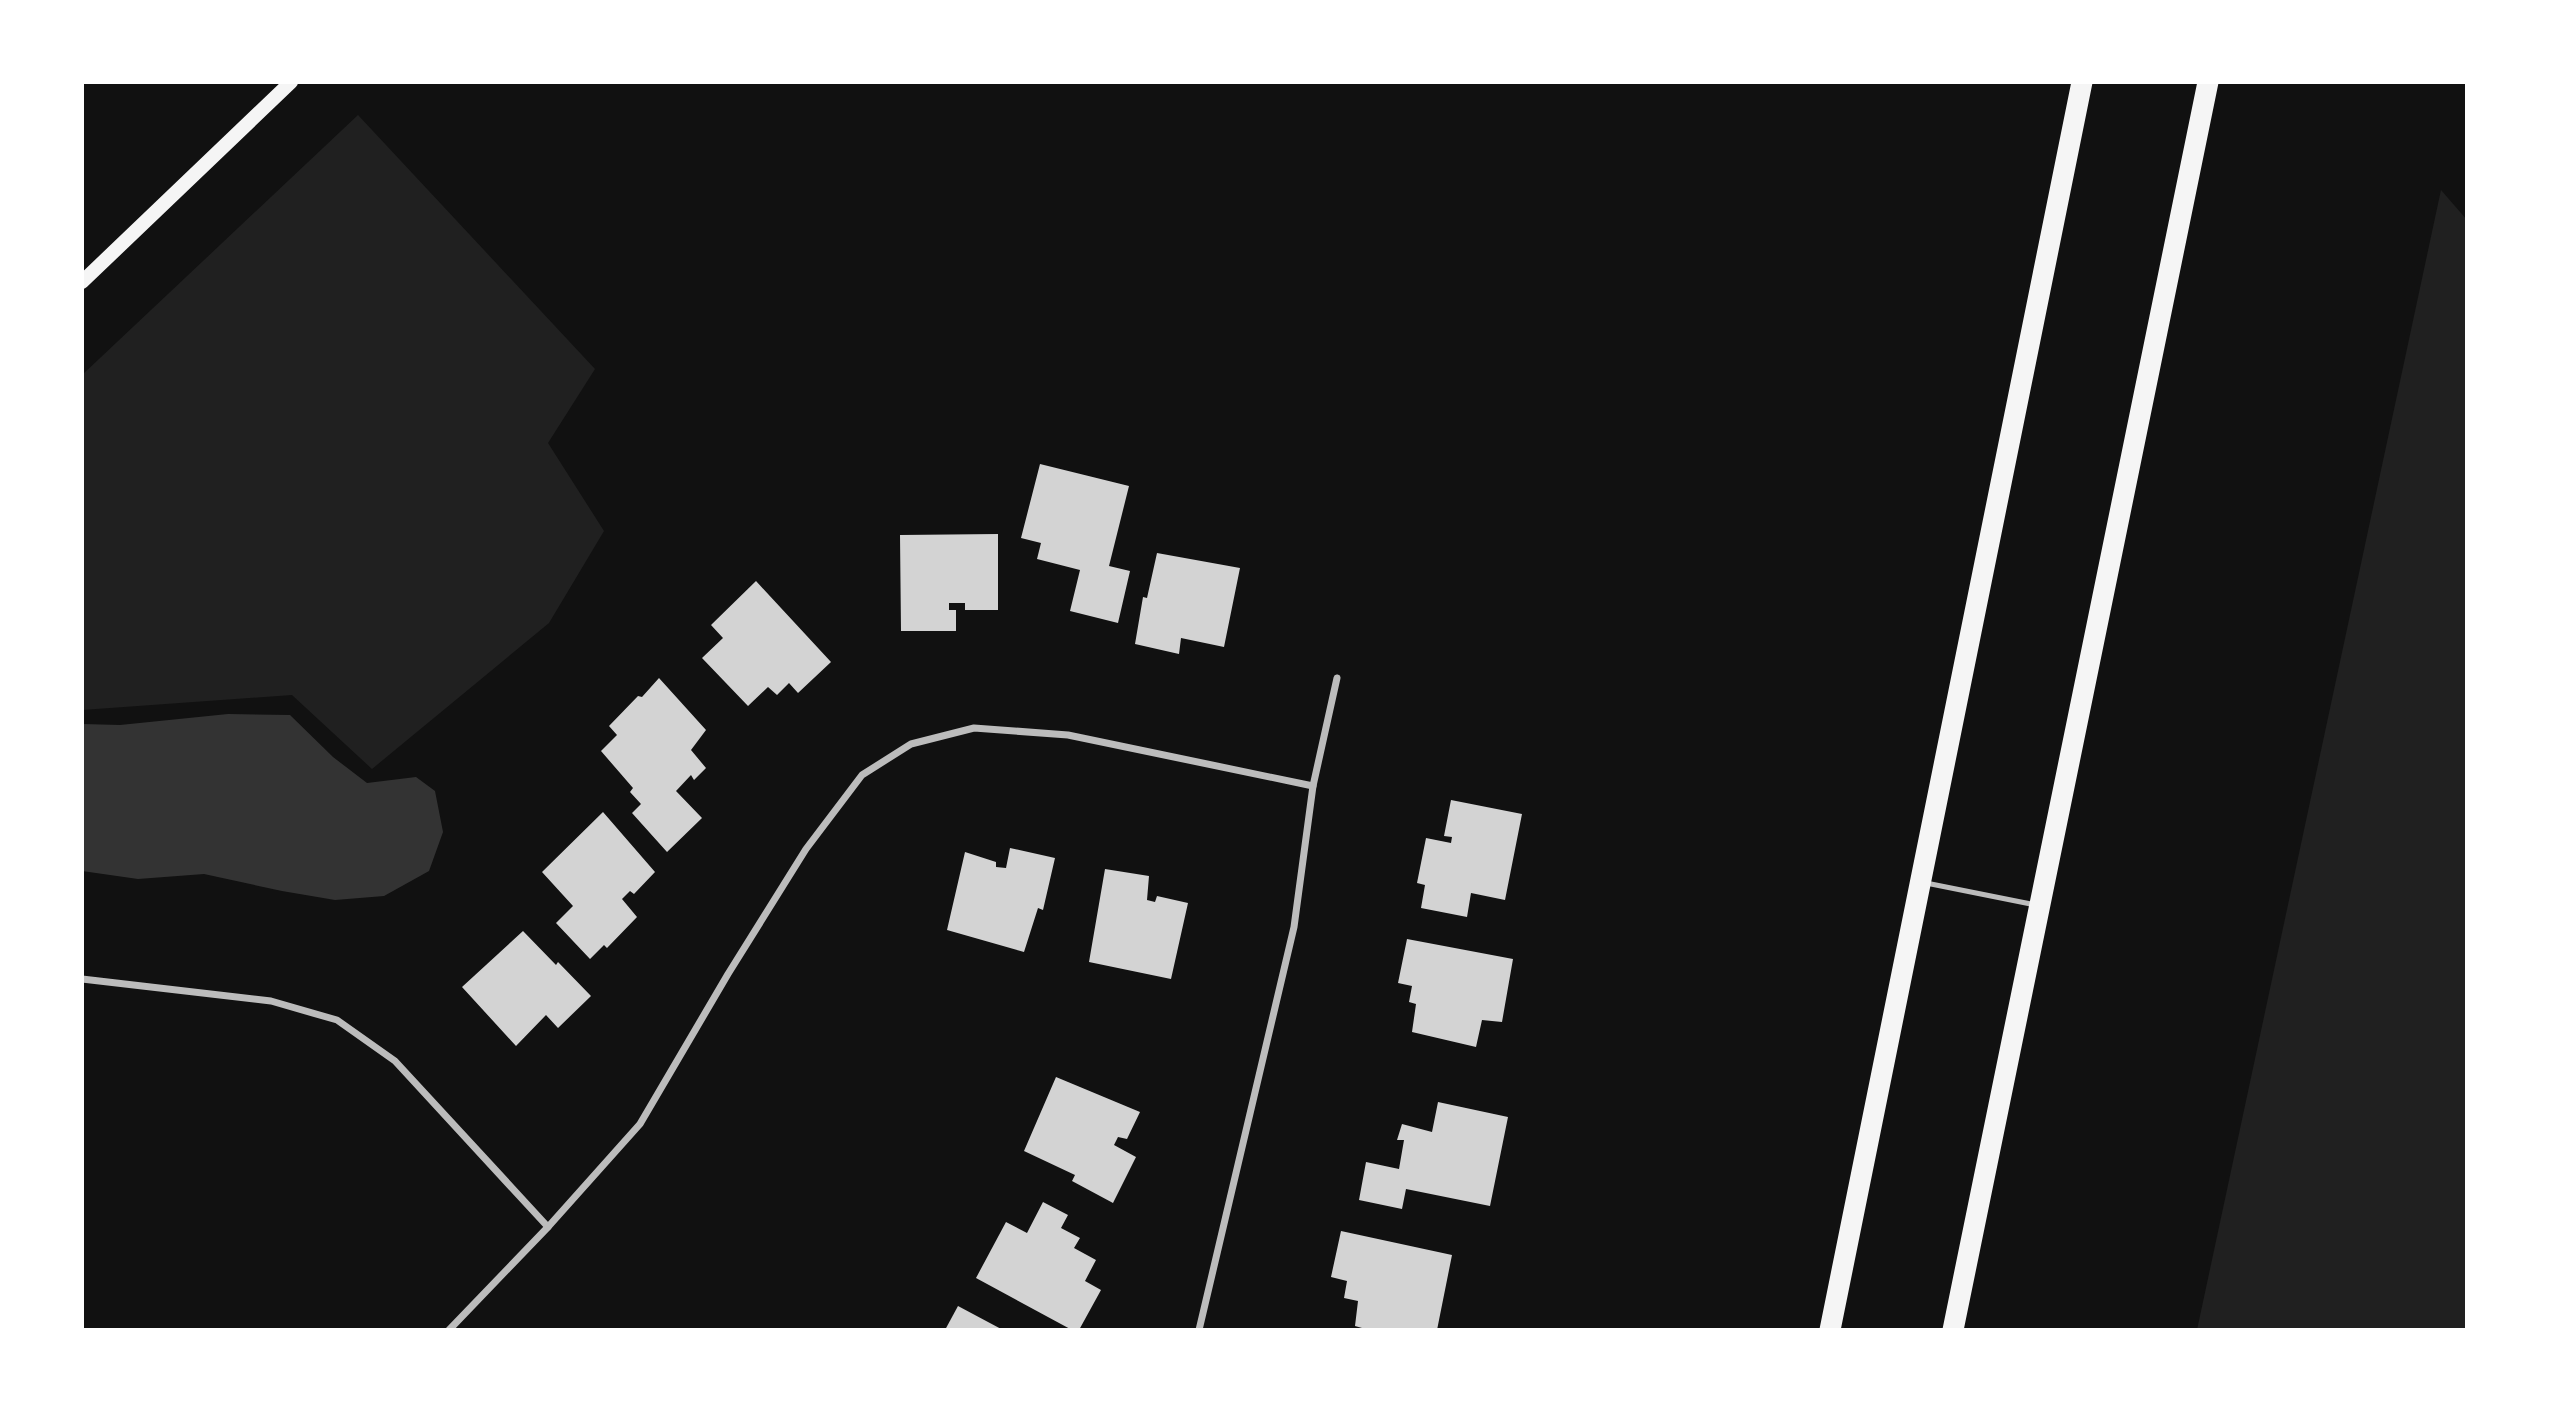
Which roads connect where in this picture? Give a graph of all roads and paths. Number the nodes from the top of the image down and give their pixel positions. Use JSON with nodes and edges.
{"nodes":[{"id":1,"x":291,"y":82,"type":"edge"},
{"id":2,"x":2082,"y":82,"type":"edge"},
{"id":3,"x":2208,"y":82,"type":"edge"},
{"id":4,"x":82,"y":282,"type":"edge"},
{"id":5,"x":1337,"y":678,"type":"dead end"},
{"id":6,"x":1313,"y":786,"type":"junction"},
{"id":7,"x":1921,"y":883,"type":"junction"},
{"id":8,"x":2039,"y":906,"type":"junction"},
{"id":9,"x":82,"y":979,"type":"edge"},
{"id":10,"x":548,"y":1227,"type":"junction"},
{"id":11,"x":449,"y":1330,"type":"edge"},
{"id":12,"x":1199,"y":1330,"type":"edge"},
{"id":13,"x":1830,"y":1330,"type":"edge"},
{"id":14,"x":1953,"y":1330,"type":"edge"}],
"edges":[{"from":1,"to":4,"type":"main road"},
{"from":2,"to":7,"type":"highway"},
{"from":3,"to":8,"type":"highway"},
{"from":5,"to":6,"type":"street"},
{"from":6,"to":10,"type":"street"},
{"from":6,"to":12,"type":"street"},
{"from":7,"to":8,"type":"lane"},
{"from":7,"to":13,"type":"highway"},
{"from":8,"to":14,"type":"highway"},
{"from":9,"to":10,"type":"street"},
{"from":10,"to":11,"type":"street"}]}
